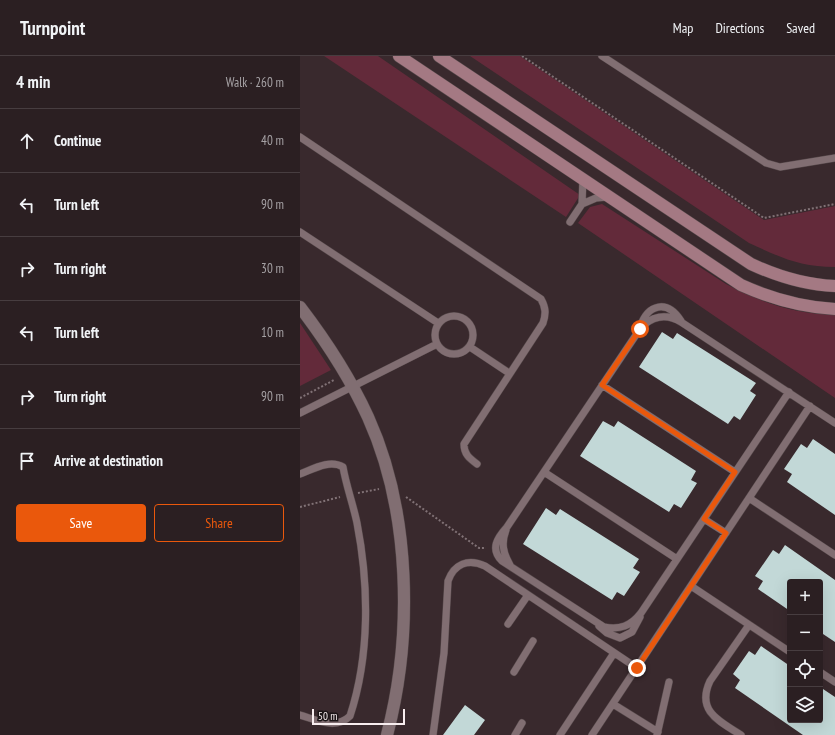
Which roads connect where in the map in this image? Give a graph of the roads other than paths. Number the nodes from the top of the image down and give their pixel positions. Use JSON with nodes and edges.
{"nodes":[{"id":1,"x":400,"y":56,"type":"edge"},
{"id":2,"x":440,"y":56,"type":"edge"},
{"id":3,"x":602,"y":56,"type":"edge"},
{"id":4,"x":300,"y":137,"type":"edge"},
{"id":5,"x":835,"y":158,"type":"edge"},
{"id":6,"x":583,"y":178,"type":"junction"},
{"id":7,"x":610,"y":196,"type":"junction"},
{"id":8,"x":582,"y":204,"type":"junction"},
{"id":9,"x":570,"y":222,"type":"dead end"},
{"id":10,"x":300,"y":232,"type":"edge"},
{"id":11,"x":835,"y":286,"type":"edge"},
{"id":12,"x":300,"y":307,"type":"edge"},
{"id":13,"x":835,"y":309,"type":"edge"},
{"id":14,"x":438,"y":323,"type":"junction"},
{"id":15,"x":437,"y":344,"type":"junction"},
{"id":16,"x":470,"y":347,"type":"junction"},
{"id":17,"x":509,"y":373,"type":"junction"},
{"id":18,"x":602,"y":385,"type":"junction"},
{"id":19,"x":353,"y":387,"type":"junction"},
{"id":20,"x":789,"y":392,"type":"junction"},
{"id":21,"x":810,"y":406,"type":"junction"},
{"id":22,"x":300,"y":413,"type":"edge"},
{"id":23,"x":835,"y":423,"type":"edge"},
{"id":24,"x":477,"y":464,"type":"dead end"},
{"id":25,"x":544,"y":472,"type":"junction"},
{"id":26,"x":735,"y":472,"type":"junction"},
{"id":27,"x":300,"y":474,"type":"edge"},
{"id":28,"x":749,"y":498,"type":"junction"},
{"id":29,"x":704,"y":519,"type":"junction"},
{"id":30,"x":726,"y":533,"type":"junction"},
{"id":31,"x":835,"y":554,"type":"edge"},
{"id":32,"x":677,"y":559,"type":"junction"},
{"id":33,"x":690,"y":586,"type":"junction"},
{"id":34,"x":528,"y":595,"type":"junction"},
{"id":35,"x":508,"y":624,"type":"dead end"},
{"id":36,"x":749,"y":625,"type":"junction"},
{"id":37,"x":533,"y":641,"type":"dead end"},
{"id":38,"x":788,"y":651,"type":"edge"},
{"id":39,"x":614,"y":653,"type":"junction"},
{"id":40,"x":637,"y":668,"type":"junction"},
{"id":41,"x":514,"y":672,"type":"dead end"},
{"id":42,"x":823,"y":674,"type":"edge"},
{"id":43,"x":669,"y":682,"type":"dead end"},
{"id":44,"x":835,"y":682,"type":"edge"},
{"id":45,"x":613,"y":704,"type":"junction"},
{"id":46,"x":300,"y":715,"type":"edge"},
{"id":47,"x":522,"y":723,"type":"dead end"},
{"id":48,"x":657,"y":734,"type":"edge"},
{"id":49,"x":388,"y":735,"type":"edge"},
{"id":50,"x":432,"y":735,"type":"edge"},
{"id":51,"x":515,"y":735,"type":"edge"},
{"id":52,"x":560,"y":735,"type":"edge"},
{"id":53,"x":592,"y":735,"type":"edge"},
{"id":54,"x":741,"y":735,"type":"edge"}],
"edges":[{"from":1,"to":6,"type":"street"},
{"from":2,"to":11,"type":"street"},
{"from":3,"to":5,"type":"lane"},
{"from":4,"to":17,"type":"lane"},
{"from":6,"to":7,"type":"street"},
{"from":6,"to":8,"type":"lane"},
{"from":7,"to":8,"type":"lane"},
{"from":7,"to":13,"type":"street"},
{"from":8,"to":9,"type":"lane"},
{"from":10,"to":14,"type":"lane"},
{"from":12,"to":19,"type":"street"},
{"from":14,"to":15,"type":"lane"},
{"from":14,"to":16,"type":"lane"},
{"from":15,"to":16,"type":"lane"},
{"from":15,"to":19,"type":"lane"},
{"from":16,"to":17,"type":"lane"},
{"from":17,"to":24,"type":"lane"},
{"from":18,"to":20,"type":"lane"},
{"from":18,"to":25,"type":"lane"},
{"from":18,"to":26,"type":"lane"},
{"from":19,"to":22,"type":"lane"},
{"from":19,"to":49,"type":"street"},
{"from":20,"to":21,"type":"lane"},
{"from":20,"to":26,"type":"lane"},
{"from":21,"to":23,"type":"lane"},
{"from":21,"to":28,"type":"lane"},
{"from":25,"to":32,"type":"lane"},
{"from":25,"to":32,"type":"lane"},
{"from":26,"to":29,"type":"lane"},
{"from":27,"to":46,"type":"lane"},
{"from":28,"to":30,"type":"lane"},
{"from":28,"to":31,"type":"lane"},
{"from":29,"to":30,"type":"lane"},
{"from":29,"to":32,"type":"lane"},
{"from":30,"to":33,"type":"lane"},
{"from":33,"to":36,"type":"lane"},
{"from":33,"to":40,"type":"lane"},
{"from":34,"to":35,"type":"lane"},
{"from":34,"to":39,"type":"lane"},
{"from":34,"to":50,"type":"lane"},
{"from":36,"to":38,"type":"lane"},
{"from":36,"to":54,"type":"lane"},
{"from":37,"to":41,"type":"lane"},
{"from":39,"to":40,"type":"lane"},
{"from":39,"to":52,"type":"lane"},
{"from":40,"to":45,"type":"lane"},
{"from":42,"to":44,"type":"lane"},
{"from":43,"to":48,"type":"lane"},
{"from":45,"to":48,"type":"lane"},
{"from":45,"to":53,"type":"lane"},
{"from":47,"to":51,"type":"lane"}]}
